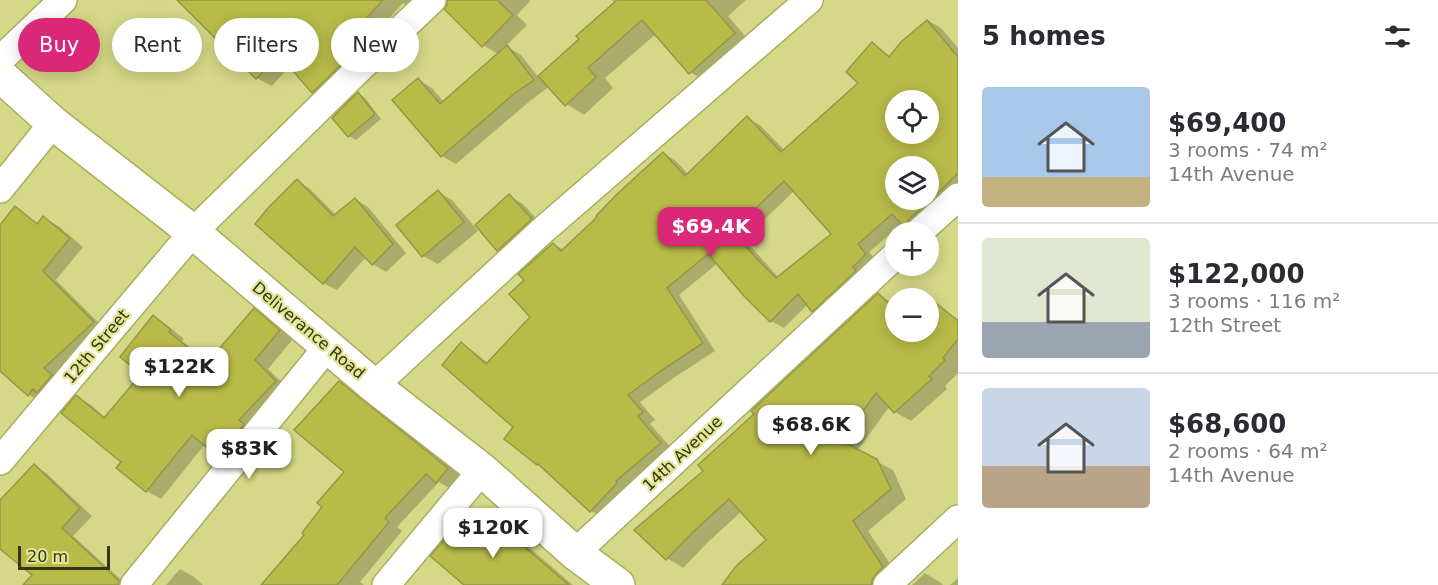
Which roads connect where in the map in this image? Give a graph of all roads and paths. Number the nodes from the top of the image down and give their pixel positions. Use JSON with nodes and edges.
{"nodes":[{"id":1,"x":63,"y":0,"type":"edge"},
{"id":2,"x":432,"y":0,"type":"edge"},
{"id":3,"x":809,"y":0,"type":"edge"},
{"id":4,"x":0,"y":60,"type":"edge"},
{"id":5,"x":0,"y":75,"type":"edge"},
{"id":6,"x":52,"y":123,"type":"junction"},
{"id":7,"x":0,"y":189,"type":"edge"},
{"id":8,"x":958,"y":197,"type":"edge"},
{"id":9,"x":930,"y":222,"type":"edge"},
{"id":10,"x":193,"y":232,"type":"junction"},
{"id":11,"x":885,"y":265,"type":"edge"},
{"id":12,"x":328,"y":346,"type":"junction"},
{"id":13,"x":374,"y":386,"type":"junction"},
{"id":14,"x":0,"y":460,"type":"edge"},
{"id":15,"x":482,"y":470,"type":"junction"},
{"id":16,"x":958,"y":519,"type":"edge"},
{"id":17,"x":575,"y":552,"type":"junction"},
{"id":18,"x":134,"y":585,"type":"edge"},
{"id":19,"x":386,"y":585,"type":"edge"},
{"id":20,"x":618,"y":585,"type":"edge"},
{"id":21,"x":887,"y":585,"type":"edge"}],
"edges":[{"from":1,"to":4,"type":"street"},
{"from":2,"to":10,"type":"street","name":"12th Street"},
{"from":3,"to":13,"type":"street"},
{"from":5,"to":6,"type":"street","name":"Deliverance Road"},
{"from":6,"to":7,"type":"street"},
{"from":6,"to":10,"type":"street","name":"Deliverance Road"},
{"from":8,"to":9,"type":"street"},
{"from":10,"to":12,"type":"street","name":"Deliverance Road"},
{"from":10,"to":14,"type":"street","name":"12th Street"},
{"from":11,"to":17,"type":"street","name":"14th Avenue"},
{"from":12,"to":13,"type":"street","name":"Deliverance Road"},
{"from":12,"to":18,"type":"street"},
{"from":13,"to":15,"type":"street","name":"Deliverance Road"},
{"from":15,"to":17,"type":"street","name":"Deliverance Road"},
{"from":15,"to":19,"type":"street"},
{"from":16,"to":21,"type":"street"},
{"from":17,"to":20,"type":"street","name":"Deliverance Road"}]}
